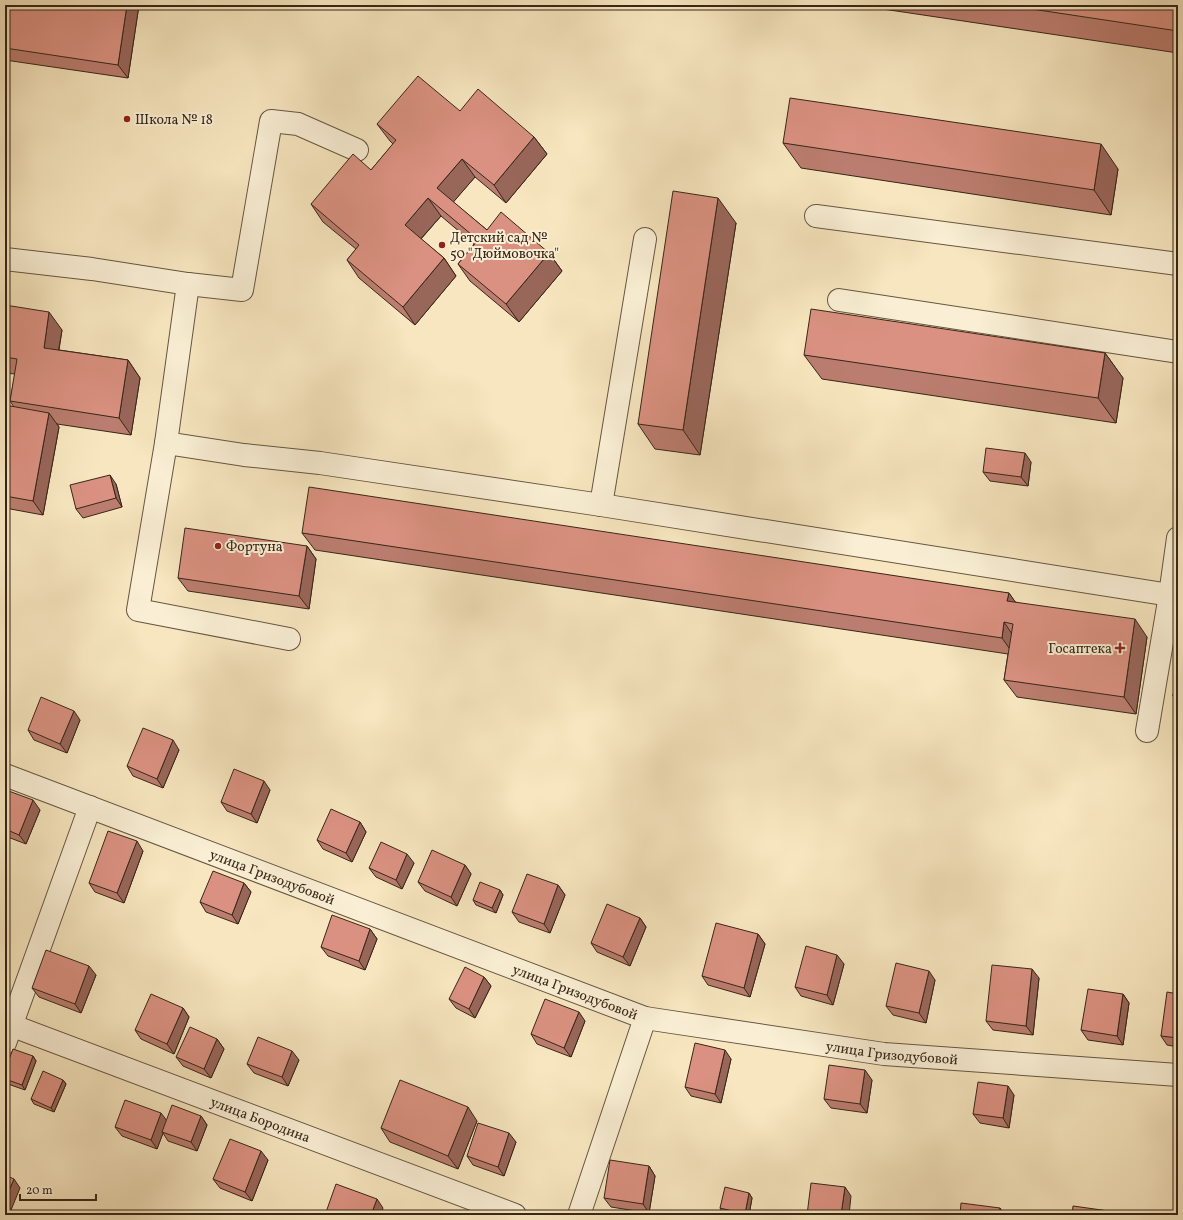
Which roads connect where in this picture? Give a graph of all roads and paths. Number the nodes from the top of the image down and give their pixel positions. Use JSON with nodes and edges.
{"nodes":[{"id":1,"x":357,"y":150,"type":"dead end"},
{"id":2,"x":816,"y":216,"type":"dead end"},
{"id":3,"x":645,"y":239,"type":"dead end"},
{"id":4,"x":5,"y":259,"type":"edge"},
{"id":5,"x":1178,"y":264,"type":"edge"},
{"id":6,"x":188,"y":284,"type":"junction"},
{"id":7,"x":839,"y":300,"type":"dead end"},
{"id":8,"x":1178,"y":352,"type":"edge"},
{"id":9,"x":166,"y":442,"type":"junction"},
{"id":10,"x":601,"y":505,"type":"junction"},
{"id":11,"x":1178,"y":538,"type":"edge"},
{"id":12,"x":1170,"y":595,"type":"junction"},
{"id":13,"x":289,"y":639,"type":"dead end"},
{"id":14,"x":1147,"y":731,"type":"dead end"},
{"id":15,"x":5,"y":775,"type":"edge"},
{"id":16,"x":90,"y":807,"type":"junction"},
{"id":17,"x":645,"y":1018,"type":"junction"},
{"id":18,"x":7,"y":1031,"type":"edge"},
{"id":19,"x":1178,"y":1075,"type":"edge"},
{"id":20,"x":515,"y":1215,"type":"edge"},
{"id":21,"x":580,"y":1215,"type":"edge"}],
"edges":[{"from":1,"to":6,"type":"street"},
{"from":2,"to":5,"type":"street"},
{"from":3,"to":10,"type":"street"},
{"from":4,"to":6,"type":"street"},
{"from":6,"to":9,"type":"street"},
{"from":7,"to":8,"type":"street"},
{"from":9,"to":10,"type":"street"},
{"from":9,"to":13,"type":"street"},
{"from":10,"to":12,"type":"street"},
{"from":11,"to":12,"type":"street"},
{"from":12,"to":14,"type":"street"},
{"from":15,"to":16,"type":"street","name":"улица Гризодубовой"},
{"from":16,"to":17,"type":"street","name":"улица Гризодубовой"},
{"from":16,"to":18,"type":"street"},
{"from":17,"to":19,"type":"street","name":"улица Гризодубовой"},
{"from":17,"to":21,"type":"street"},
{"from":18,"to":20,"type":"street","name":"улица Бородина"}]}
